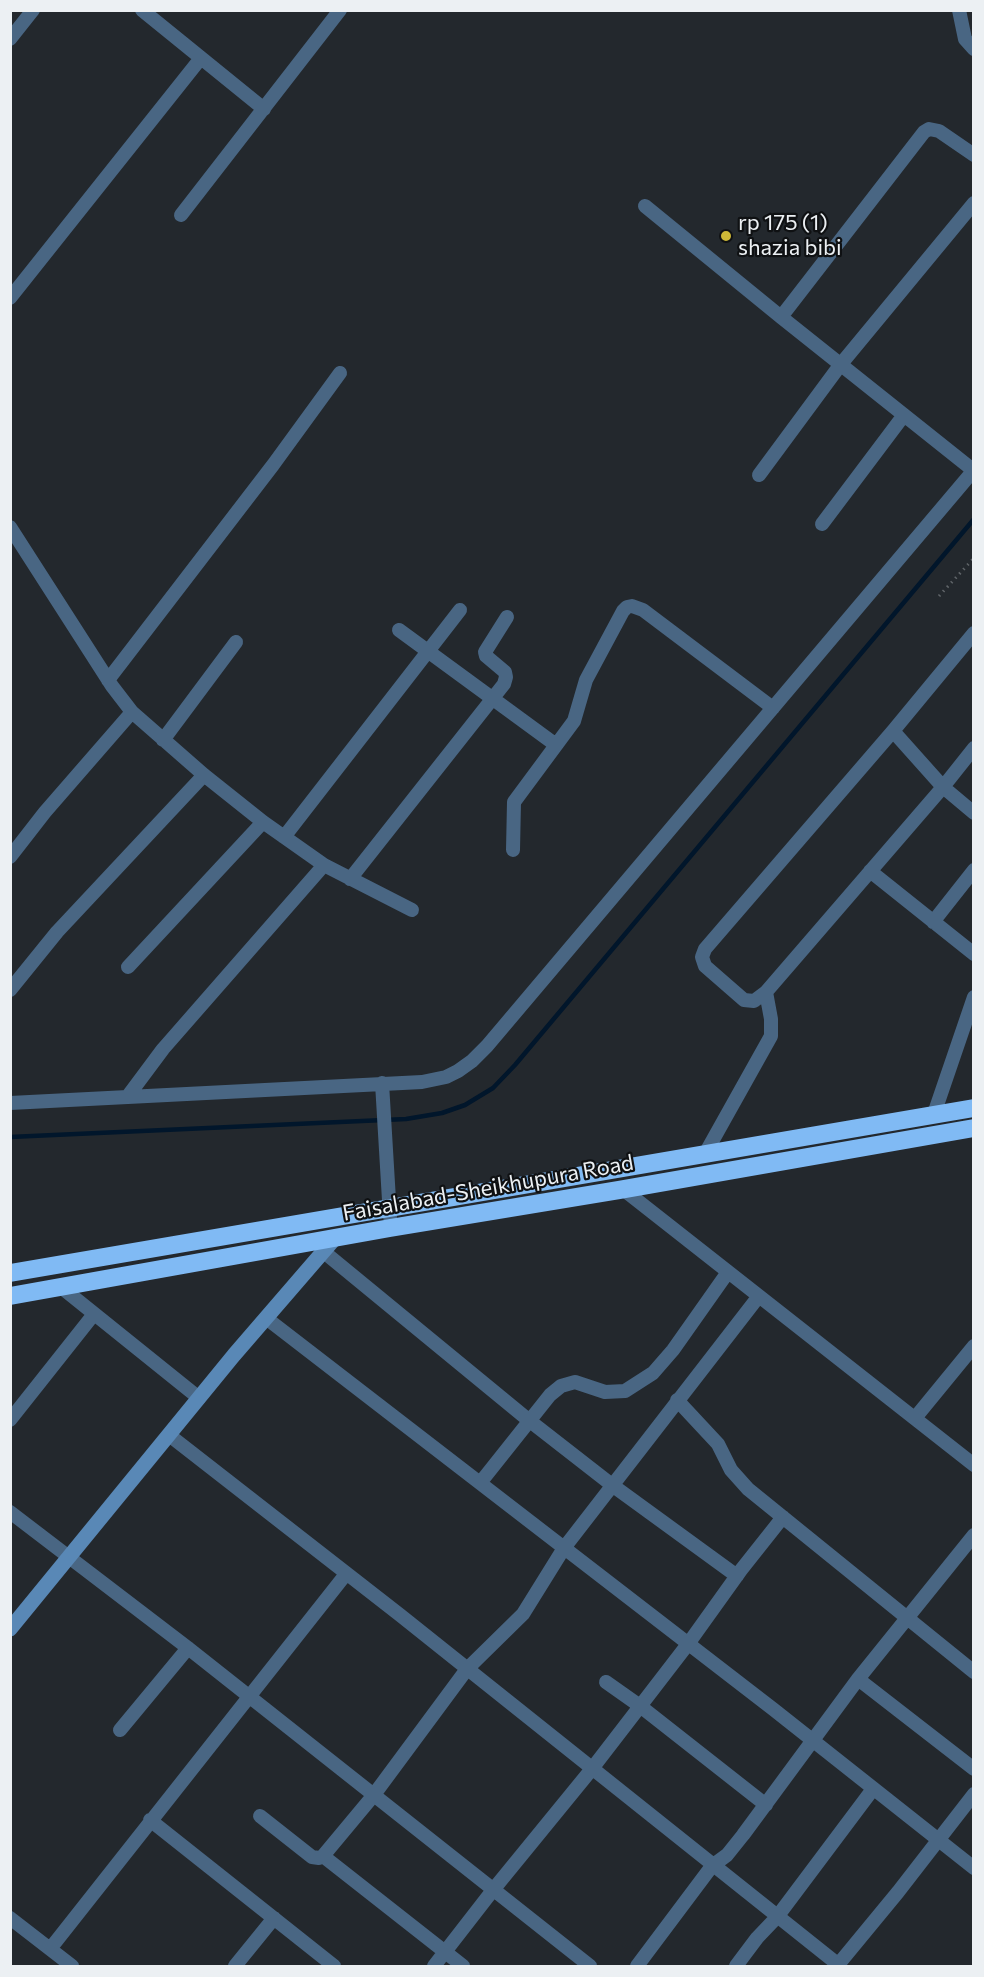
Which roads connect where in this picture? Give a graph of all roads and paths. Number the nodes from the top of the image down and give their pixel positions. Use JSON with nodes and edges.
{"nodes":[{"id":1,"x":33,"y":10,"type":"edge"},
{"id":2,"x":340,"y":10,"type":"edge"},
{"id":3,"x":959,"y":10,"type":"edge"},
{"id":4,"x":143,"y":11,"type":"edge"},
{"id":5,"x":10,"y":39,"type":"edge"},
{"id":6,"x":974,"y":49,"type":"edge"},
{"id":7,"x":201,"y":58,"type":"junction"},
{"id":8,"x":264,"y":109,"type":"junction"},
{"id":9,"x":974,"y":155,"type":"edge"},
{"id":10,"x":974,"y":203,"type":"edge"},
{"id":11,"x":645,"y":206,"type":"dead end"},
{"id":12,"x":181,"y":215,"type":"dead end"},
{"id":13,"x":10,"y":298,"type":"edge"},
{"id":14,"x":781,"y":317,"type":"junction"},
{"id":15,"x":841,"y":364,"type":"junction"},
{"id":16,"x":340,"y":373,"type":"dead end"},
{"id":17,"x":904,"y":415,"type":"junction"},
{"id":18,"x":973,"y":470,"type":"edge"},
{"id":19,"x":759,"y":474,"type":"dead end"},
{"id":20,"x":822,"y":524,"type":"dead end"},
{"id":21,"x":11,"y":532,"type":"edge"},
{"id":22,"x":974,"y":558,"type":"edge"},
{"id":23,"x":939,"y":596,"type":"dead end"},
{"id":24,"x":460,"y":610,"type":"dead end"},
{"id":25,"x":507,"y":617,"type":"dead end"},
{"id":26,"x":399,"y":630,"type":"dead end"},
{"id":27,"x":974,"y":633,"type":"edge"},
{"id":28,"x":236,"y":642,"type":"dead end"},
{"id":29,"x":427,"y":652,"type":"junction"},
{"id":30,"x":108,"y":680,"type":"junction"},
{"id":31,"x":493,"y":698,"type":"junction"},
{"id":32,"x":773,"y":708,"type":"junction"},
{"id":33,"x":132,"y":712,"type":"junction"},
{"id":34,"x":893,"y":731,"type":"junction"},
{"id":35,"x":163,"y":740,"type":"junction"},
{"id":36,"x":556,"y":745,"type":"junction"},
{"id":37,"x":974,"y":748,"type":"edge"},
{"id":38,"x":204,"y":775,"type":"junction"},
{"id":39,"x":943,"y":787,"type":"junction"},
{"id":40,"x":974,"y":813,"type":"edge"},
{"id":41,"x":263,"y":822,"type":"junction"},
{"id":42,"x":284,"y":837,"type":"junction"},
{"id":43,"x":513,"y":850,"type":"dead end"},
{"id":44,"x":10,"y":857,"type":"edge"},
{"id":45,"x":324,"y":865,"type":"junction"},
{"id":46,"x":974,"y":870,"type":"edge"},
{"id":47,"x":870,"y":871,"type":"junction"},
{"id":48,"x":350,"y":879,"type":"junction"},
{"id":49,"x":412,"y":910,"type":"dead end"},
{"id":50,"x":933,"y":922,"type":"junction"},
{"id":51,"x":974,"y":954,"type":"edge"},
{"id":52,"x":128,"y":967,"type":"dead end"},
{"id":53,"x":10,"y":990,"type":"edge"},
{"id":54,"x":766,"y":992,"type":"junction"},
{"id":55,"x":974,"y":997,"type":"edge"},
{"id":56,"x":382,"y":1083,"type":"junction"},
{"id":57,"x":128,"y":1096,"type":"junction"},
{"id":58,"x":10,"y":1102,"type":"edge"},
{"id":59,"x":974,"y":1108,"type":"edge"},
{"id":60,"x":934,"y":1114,"type":"junction"},
{"id":61,"x":974,"y":1128,"type":"edge"},
{"id":62,"x":705,"y":1154,"type":"junction"},
{"id":63,"x":624,"y":1190,"type":"junction"},
{"id":64,"x":389,"y":1207,"type":"junction"},
{"id":65,"x":390,"y":1228,"type":"junction"},
{"id":66,"x":330,"y":1245,"type":"junction"},
{"id":67,"x":728,"y":1272,"type":"junction"},
{"id":68,"x":10,"y":1273,"type":"edge"},
{"id":69,"x":61,"y":1287,"type":"junction"},
{"id":70,"x":10,"y":1296,"type":"edge"},
{"id":71,"x":759,"y":1296,"type":"junction"},
{"id":72,"x":94,"y":1314,"type":"junction"},
{"id":73,"x":266,"y":1318,"type":"junction"},
{"id":74,"x":974,"y":1346,"type":"edge"},
{"id":75,"x":199,"y":1398,"type":"junction"},
{"id":76,"x":677,"y":1400,"type":"junction"},
{"id":77,"x":915,"y":1418,"type":"junction"},
{"id":78,"x":10,"y":1420,"type":"edge"},
{"id":79,"x":530,"y":1421,"type":"junction"},
{"id":80,"x":169,"y":1435,"type":"junction"},
{"id":81,"x":974,"y":1465,"type":"edge"},
{"id":82,"x":480,"y":1483,"type":"junction"},
{"id":83,"x":612,"y":1485,"type":"junction"},
{"id":84,"x":10,"y":1512,"type":"edge"},
{"id":85,"x":783,"y":1517,"type":"junction"},
{"id":86,"x":974,"y":1535,"type":"edge"},
{"id":87,"x":564,"y":1548,"type":"junction"},
{"id":88,"x":69,"y":1556,"type":"junction"},
{"id":89,"x":346,"y":1574,"type":"junction"},
{"id":90,"x":737,"y":1576,"type":"junction"},
{"id":91,"x":908,"y":1618,"type":"junction"},
{"id":92,"x":10,"y":1629,"type":"edge"},
{"id":93,"x":688,"y":1644,"type":"junction"},
{"id":94,"x":188,"y":1648,"type":"junction"},
{"id":95,"x":972,"y":1668,"type":"edge"},
{"id":96,"x":467,"y":1670,"type":"junction"},
{"id":97,"x":858,"y":1679,"type":"junction"},
{"id":98,"x":606,"y":1682,"type":"dead end"},
{"id":99,"x":250,"y":1697,"type":"junction"},
{"id":100,"x":640,"y":1706,"type":"junction"},
{"id":101,"x":120,"y":1730,"type":"dead end"},
{"id":102,"x":813,"y":1741,"type":"junction"},
{"id":103,"x":974,"y":1769,"type":"edge"},
{"id":104,"x":591,"y":1770,"type":"junction"},
{"id":105,"x":873,"y":1789,"type":"junction"},
{"id":106,"x":974,"y":1794,"type":"edge"},
{"id":107,"x":373,"y":1796,"type":"junction"},
{"id":108,"x":766,"y":1805,"type":"junction"},
{"id":109,"x":260,"y":1815,"type":"dead end"},
{"id":110,"x":150,"y":1820,"type":"junction"},
{"id":111,"x":938,"y":1840,"type":"junction"},
{"id":112,"x":323,"y":1856,"type":"junction"},
{"id":113,"x":712,"y":1866,"type":"junction"},
{"id":114,"x":974,"y":1868,"type":"edge"},
{"id":115,"x":493,"y":1890,"type":"junction"},
{"id":116,"x":777,"y":1917,"type":"junction"},
{"id":117,"x":10,"y":1918,"type":"edge"},
{"id":118,"x":274,"y":1918,"type":"junction"},
{"id":119,"x":50,"y":1949,"type":"junction"},
{"id":120,"x":446,"y":1952,"type":"junction"},
{"id":121,"x":72,"y":1966,"type":"edge"},
{"id":122,"x":235,"y":1966,"type":"edge"},
{"id":123,"x":334,"y":1966,"type":"edge"},
{"id":124,"x":434,"y":1966,"type":"edge"},
{"id":125,"x":463,"y":1966,"type":"edge"},
{"id":126,"x":590,"y":1966,"type":"edge"},
{"id":127,"x":637,"y":1966,"type":"edge"},
{"id":128,"x":736,"y":1966,"type":"edge"},
{"id":129,"x":838,"y":1966,"type":"edge"}],
"edges":[{"from":1,"to":5,"type":"street"},
{"from":2,"to":8,"type":"street"},
{"from":3,"to":6,"type":"street"},
{"from":4,"to":7,"type":"street"},
{"from":7,"to":8,"type":"street"},
{"from":7,"to":13,"type":"street"},
{"from":8,"to":12,"type":"street"},
{"from":9,"to":14,"type":"street"},
{"from":10,"to":15,"type":"street"},
{"from":11,"to":14,"type":"street"},
{"from":14,"to":15,"type":"street"},
{"from":15,"to":17,"type":"street"},
{"from":15,"to":19,"type":"street"},
{"from":16,"to":30,"type":"street"},
{"from":17,"to":18,"type":"street"},
{"from":17,"to":20,"type":"street"},
{"from":18,"to":32,"type":"street"},
{"from":21,"to":30,"type":"street"},
{"from":22,"to":23,"type":"path"},
{"from":24,"to":29,"type":"street"},
{"from":25,"to":31,"type":"street"},
{"from":26,"to":29,"type":"street"},
{"from":27,"to":34,"type":"street"},
{"from":28,"to":35,"type":"street"},
{"from":29,"to":31,"type":"street"},
{"from":29,"to":42,"type":"street"},
{"from":30,"to":33,"type":"street"},
{"from":31,"to":36,"type":"street"},
{"from":31,"to":48,"type":"street"},
{"from":32,"to":36,"type":"street"},
{"from":32,"to":56,"type":"street"},
{"from":33,"to":35,"type":"street"},
{"from":33,"to":44,"type":"street"},
{"from":34,"to":39,"type":"street"},
{"from":34,"to":54,"type":"street"},
{"from":35,"to":38,"type":"street"},
{"from":36,"to":43,"type":"street"},
{"from":37,"to":39,"type":"street"},
{"from":38,"to":41,"type":"street"},
{"from":38,"to":53,"type":"street"},
{"from":39,"to":40,"type":"street"},
{"from":39,"to":47,"type":"street"},
{"from":41,"to":42,"type":"street"},
{"from":41,"to":52,"type":"street"},
{"from":42,"to":45,"type":"street"},
{"from":45,"to":48,"type":"street"},
{"from":45,"to":57,"type":"street"},
{"from":46,"to":50,"type":"street"},
{"from":47,"to":50,"type":"street"},
{"from":47,"to":54,"type":"street"},
{"from":48,"to":49,"type":"street"},
{"from":50,"to":51,"type":"street"},
{"from":54,"to":62,"type":"street"},
{"from":55,"to":60,"type":"street"},
{"from":56,"to":57,"type":"street"},
{"from":56,"to":64,"type":"street"},
{"from":57,"to":58,"type":"street"},
{"from":59,"to":60,"type":"highway","name":"Faisalabad-Sheikhupura Road"},
{"from":60,"to":62,"type":"highway","name":"Faisalabad-Sheikhupura Road"},
{"from":61,"to":63,"type":"highway","name":"Faisalabad-Sheikhupura Road"},
{"from":62,"to":64,"type":"highway","name":"Faisalabad-Sheikhupura Road"},
{"from":63,"to":65,"type":"highway","name":"Faisalabad-Sheikhupura Road"},
{"from":63,"to":67,"type":"street"},
{"from":64,"to":65,"type":"street"},
{"from":64,"to":68,"type":"highway","name":"Faisalabad-Sheikhupura Road"},
{"from":65,"to":66,"type":"highway","name":"Faisalabad-Sheikhupura Road"},
{"from":66,"to":69,"type":"highway","name":"Faisalabad-Sheikhupura Road"},
{"from":66,"to":73,"type":"street"},
{"from":66,"to":79,"type":"street"},
{"from":67,"to":71,"type":"street"},
{"from":67,"to":79,"type":"street"},
{"from":69,"to":70,"type":"highway","name":"Faisalabad-Sheikhupura Road"},
{"from":69,"to":72,"type":"street"},
{"from":71,"to":76,"type":"street"},
{"from":71,"to":77,"type":"street"},
{"from":72,"to":75,"type":"street"},
{"from":72,"to":78,"type":"street"},
{"from":73,"to":75,"type":"street"},
{"from":73,"to":82,"type":"street"},
{"from":74,"to":77,"type":"street"},
{"from":75,"to":80,"type":"street"},
{"from":76,"to":83,"type":"street"},
{"from":76,"to":85,"type":"street"},
{"from":77,"to":81,"type":"street"},
{"from":79,"to":82,"type":"street"},
{"from":79,"to":83,"type":"street"},
{"from":80,"to":88,"type":"street"},
{"from":80,"to":89,"type":"street"},
{"from":82,"to":87,"type":"street"},
{"from":83,"to":87,"type":"street"},
{"from":83,"to":90,"type":"street"},
{"from":84,"to":88,"type":"street"},
{"from":85,"to":90,"type":"street"},
{"from":85,"to":91,"type":"street"},
{"from":86,"to":91,"type":"street"},
{"from":87,"to":93,"type":"street"},
{"from":87,"to":96,"type":"street"},
{"from":88,"to":92,"type":"street"},
{"from":88,"to":94,"type":"street"},
{"from":89,"to":96,"type":"street"},
{"from":89,"to":99,"type":"street"},
{"from":90,"to":93,"type":"street"},
{"from":91,"to":95,"type":"street"},
{"from":91,"to":97,"type":"street"},
{"from":93,"to":100,"type":"street"},
{"from":93,"to":102,"type":"street"},
{"from":94,"to":99,"type":"street"},
{"from":94,"to":101,"type":"street"},
{"from":96,"to":104,"type":"street"},
{"from":96,"to":107,"type":"street"},
{"from":97,"to":102,"type":"street"},
{"from":97,"to":103,"type":"street"},
{"from":98,"to":100,"type":"street"},
{"from":99,"to":107,"type":"street"},
{"from":99,"to":110,"type":"street"},
{"from":100,"to":104,"type":"street"},
{"from":100,"to":108,"type":"street"},
{"from":102,"to":105,"type":"street"},
{"from":102,"to":108,"type":"street"},
{"from":104,"to":113,"type":"street"},
{"from":104,"to":115,"type":"street"},
{"from":105,"to":111,"type":"street"},
{"from":105,"to":116,"type":"street"},
{"from":106,"to":111,"type":"street"},
{"from":107,"to":112,"type":"street"},
{"from":107,"to":115,"type":"street"},
{"from":108,"to":113,"type":"street"},
{"from":109,"to":112,"type":"street"},
{"from":110,"to":118,"type":"street"},
{"from":110,"to":119,"type":"street"},
{"from":111,"to":114,"type":"street"},
{"from":111,"to":129,"type":"street"},
{"from":112,"to":120,"type":"street"},
{"from":113,"to":116,"type":"street"},
{"from":113,"to":127,"type":"street"},
{"from":115,"to":120,"type":"street"},
{"from":115,"to":126,"type":"street"},
{"from":116,"to":128,"type":"street"},
{"from":116,"to":129,"type":"street"},
{"from":117,"to":119,"type":"street"},
{"from":118,"to":122,"type":"street"},
{"from":118,"to":123,"type":"street"},
{"from":119,"to":121,"type":"street"},
{"from":120,"to":124,"type":"street"},
{"from":120,"to":125,"type":"street"}]}
